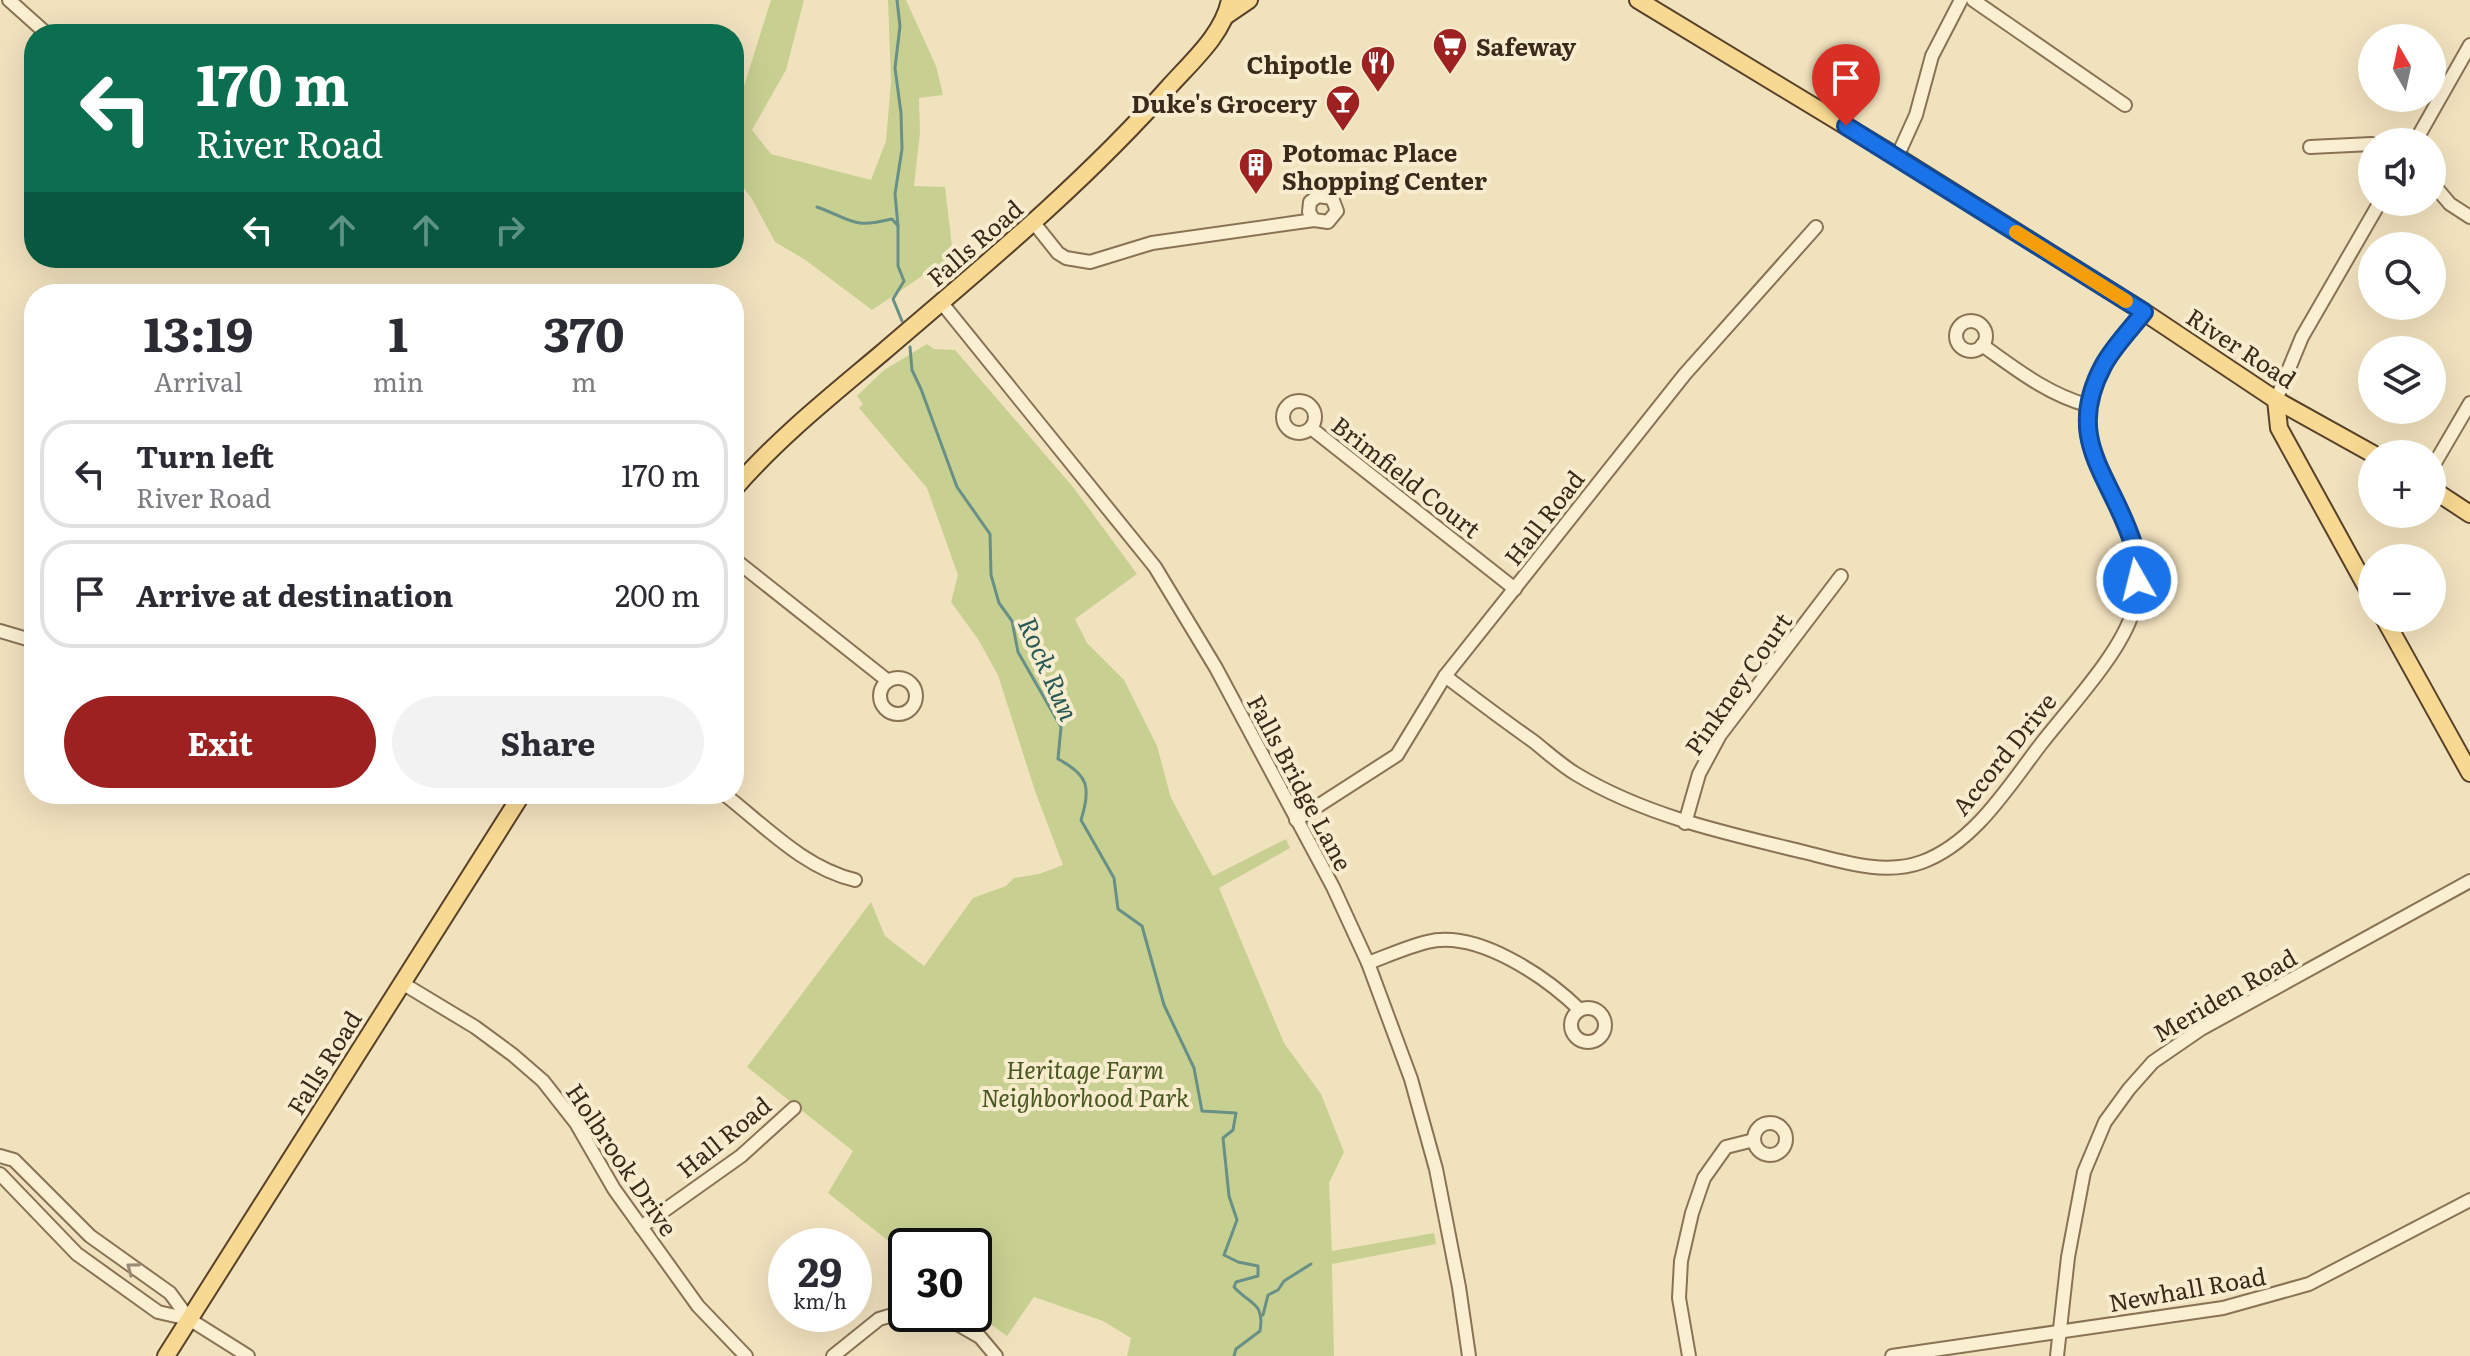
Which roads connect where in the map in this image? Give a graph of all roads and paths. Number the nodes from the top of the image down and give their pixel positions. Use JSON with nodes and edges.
{"nodes":[{"id":1,"x":9,"y":0,"type":"edge"},
{"id":2,"x":1249,"y":0,"type":"edge"},
{"id":3,"x":1638,"y":0,"type":"edge"},
{"id":4,"x":1961,"y":0,"type":"edge"},
{"id":5,"x":1973,"y":0,"type":"edge"},
{"id":6,"x":1229,"y":7,"type":"edge"},
{"id":7,"x":36,"y":24,"type":"edge"},
{"id":8,"x":2470,"y":45,"type":"edge"},
{"id":9,"x":2125,"y":105,"type":"dead end"},
{"id":10,"x":2423,"y":128,"type":"edge"},
{"id":11,"x":2358,"y":145,"type":"edge"},
{"id":12,"x":2310,"y":147,"type":"dead end"},
{"id":13,"x":1897,"y":157,"type":"junction"},
{"id":14,"x":2446,"y":199,"type":"edge"},
{"id":15,"x":2372,"y":216,"type":"edge"},
{"id":16,"x":2470,"y":217,"type":"edge"},
{"id":17,"x":1314,"y":220,"type":"dead end"},
{"id":18,"x":1034,"y":223,"type":"junction"},
{"id":19,"x":1816,"y":227,"type":"dead end"},
{"id":20,"x":941,"y":302,"type":"junction"},
{"id":21,"x":2144,"y":312,"type":"junction"},
{"id":22,"x":1982,"y":345,"type":"dead end"},
{"id":23,"x":2276,"y":400,"type":"junction"},
{"id":24,"x":2470,"y":403,"type":"edge"},
{"id":25,"x":2087,"y":405,"type":"junction"},
{"id":26,"x":1311,"y":428,"type":"dead end"},
{"id":27,"x":2446,"y":444,"type":"edge"},
{"id":28,"x":2358,"y":446,"type":"edge"},
{"id":29,"x":744,"y":479,"type":"edge"},
{"id":30,"x":2446,"y":498,"type":"edge"},
{"id":31,"x":2470,"y":514,"type":"edge"},
{"id":32,"x":744,"y":567,"type":"edge"},
{"id":33,"x":2358,"y":572,"type":"edge"},
{"id":34,"x":1841,"y":576,"type":"dead end"},
{"id":35,"x":1515,"y":589,"type":"junction"},
{"id":36,"x":0,"y":631,"type":"edge"},
{"id":37,"x":2392,"y":632,"type":"edge"},
{"id":38,"x":24,"y":638,"type":"edge"},
{"id":39,"x":1445,"y":676,"type":"junction"},
{"id":40,"x":888,"y":681,"type":"dead end"},
{"id":41,"x":2470,"y":773,"type":"edge"},
{"id":42,"x":516,"y":804,"type":"edge"},
{"id":43,"x":737,"y":804,"type":"edge"},
{"id":44,"x":1296,"y":820,"type":"junction"},
{"id":45,"x":1685,"y":823,"type":"junction"},
{"id":46,"x":855,"y":880,"type":"dead end"},
{"id":47,"x":2470,"y":881,"type":"edge"},
{"id":48,"x":1368,"y":963,"type":"junction"},
{"id":49,"x":402,"y":983,"type":"junction"},
{"id":50,"x":1580,"y":1010,"type":"dead end"},
{"id":51,"x":794,"y":1108,"type":"dead end"},
{"id":52,"x":1754,"y":1140,"type":"dead end"},
{"id":53,"x":0,"y":1156,"type":"edge"},
{"id":54,"x":0,"y":1174,"type":"edge"},
{"id":55,"x":2470,"y":1200,"type":"edge"},
{"id":56,"x":641,"y":1227,"type":"junction"},
{"id":57,"x":888,"y":1316,"type":"edge"},
{"id":58,"x":189,"y":1319,"type":"junction"},
{"id":59,"x":971,"y":1332,"type":"edge"},
{"id":60,"x":2061,"y":1332,"type":"junction"},
{"id":61,"x":166,"y":1356,"type":"edge"},
{"id":62,"x":248,"y":1356,"type":"edge"},
{"id":63,"x":746,"y":1356,"type":"edge"},
{"id":64,"x":833,"y":1356,"type":"edge"},
{"id":65,"x":996,"y":1356,"type":"edge"},
{"id":66,"x":1469,"y":1356,"type":"edge"},
{"id":67,"x":1689,"y":1356,"type":"edge"},
{"id":68,"x":1892,"y":1356,"type":"edge"},
{"id":69,"x":2057,"y":1356,"type":"edge"}],
"edges":[{"from":1,"to":7,"type":"street"},
{"from":2,"to":6,"type":"main road","name":"Falls Road"},
{"from":3,"to":13,"type":"main road","name":"River Road"},
{"from":4,"to":13,"type":"street"},
{"from":5,"to":9,"type":"street"},
{"from":6,"to":18,"type":"main road","name":"Falls Road"},
{"from":8,"to":10,"type":"street"},
{"from":11,"to":12,"type":"street"},
{"from":13,"to":21,"type":"main road","name":"River Road"},
{"from":14,"to":16,"type":"street"},
{"from":15,"to":23,"type":"street"},
{"from":17,"to":18,"type":"street"},
{"from":18,"to":20,"type":"main road","name":"Falls Road"},
{"from":19,"to":35,"type":"street","name":"Hall Road"},
{"from":20,"to":29,"type":"main road","name":"Falls Road"},
{"from":20,"to":44,"type":"street","name":"Falls Bridge Lane"},
{"from":21,"to":23,"type":"main road","name":"River Road"},
{"from":21,"to":25,"type":"street","name":"Accord Drive"},
{"from":22,"to":25,"type":"street"},
{"from":23,"to":28,"type":"main road","name":"River Road"},
{"from":23,"to":33,"type":"main road"},
{"from":24,"to":27,"type":"street"},
{"from":25,"to":45,"type":"street","name":"Accord Drive"},
{"from":26,"to":35,"type":"street","name":"Brimfield Court"},
{"from":30,"to":31,"type":"main road"},
{"from":32,"to":40,"type":"street"},
{"from":34,"to":45,"type":"street","name":"Pinkney Court"},
{"from":35,"to":39,"type":"street","name":"Hall Road"},
{"from":36,"to":38,"type":"street"},
{"from":37,"to":41,"type":"main road"},
{"from":39,"to":44,"type":"street","name":"Hall Road"},
{"from":39,"to":45,"type":"street","name":"Accord Drive"},
{"from":42,"to":49,"type":"main road","name":"Falls Road"},
{"from":43,"to":46,"type":"street"},
{"from":44,"to":48,"type":"street","name":"Falls Bridge Lane"},
{"from":47,"to":60,"type":"street","name":"Meriden Road"},
{"from":48,"to":50,"type":"street"},
{"from":48,"to":66,"type":"street","name":"Falls Bridge Lane"},
{"from":49,"to":56,"type":"street","name":"Holbrook Drive"},
{"from":49,"to":58,"type":"main road","name":"Falls Road"},
{"from":51,"to":56,"type":"street","name":"Hall Road"},
{"from":52,"to":67,"type":"street"},
{"from":58,"to":53,"type":"street","one_way":true},
{"from":54,"to":58,"type":"street"},
{"from":55,"to":60,"type":"street","name":"Newhall Road"},
{"from":56,"to":63,"type":"street","name":"Holbrook Drive"},
{"from":57,"to":64,"type":"street"},
{"from":58,"to":61,"type":"main road","name":"Falls Road"},
{"from":58,"to":62,"type":"street"},
{"from":59,"to":65,"type":"street"},
{"from":60,"to":68,"type":"street","name":"Newhall Road"},
{"from":60,"to":69,"type":"street","name":"Meriden Road"}]}
